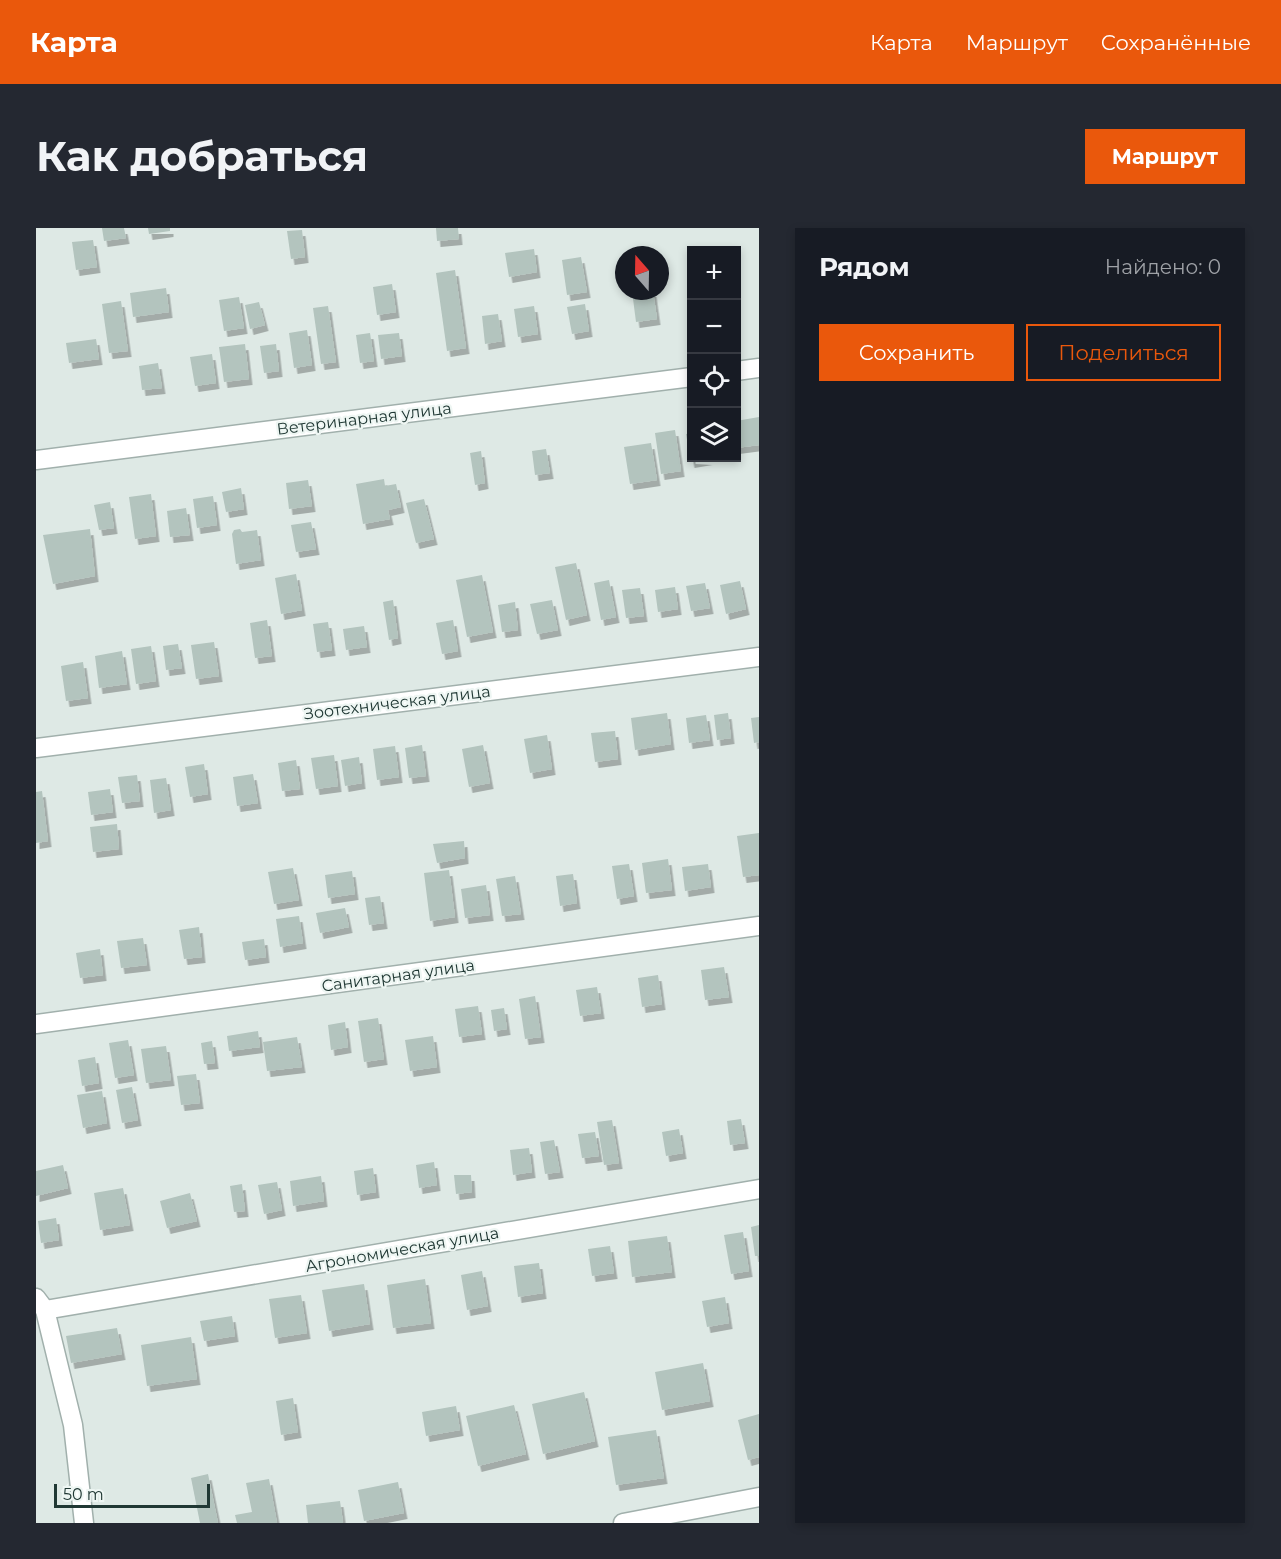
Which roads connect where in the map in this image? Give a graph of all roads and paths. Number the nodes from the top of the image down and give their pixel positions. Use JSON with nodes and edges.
{"nodes":[{"id":1,"x":759,"y":368,"type":"edge"},
{"id":2,"x":741,"y":370,"type":"edge"},
{"id":3,"x":687,"y":378,"type":"edge"},
{"id":4,"x":36,"y":460,"type":"edge"},
{"id":5,"x":759,"y":657,"type":"edge"},
{"id":6,"x":36,"y":748,"type":"edge"},
{"id":7,"x":759,"y":926,"type":"edge"},
{"id":8,"x":36,"y":1024,"type":"edge"},
{"id":9,"x":759,"y":1189,"type":"edge"},
{"id":10,"x":41,"y":1304,"type":"edge"},
{"id":11,"x":759,"y":1497,"type":"edge"},
{"id":12,"x":84,"y":1523,"type":"edge"},
{"id":13,"x":623,"y":1523,"type":"edge"}],
"edges":[{"from":1,"to":2,"type":"street"},
{"from":3,"to":4,"type":"street","name":"Ветеринарная улица"},
{"from":5,"to":6,"type":"street","name":"Зоотехническая улица"},
{"from":7,"to":8,"type":"street","name":"Санитарная улица"},
{"from":9,"to":10,"type":"street","name":"Агрономическая улица"},
{"from":10,"to":12,"type":"street"},
{"from":11,"to":13,"type":"street"}]}
